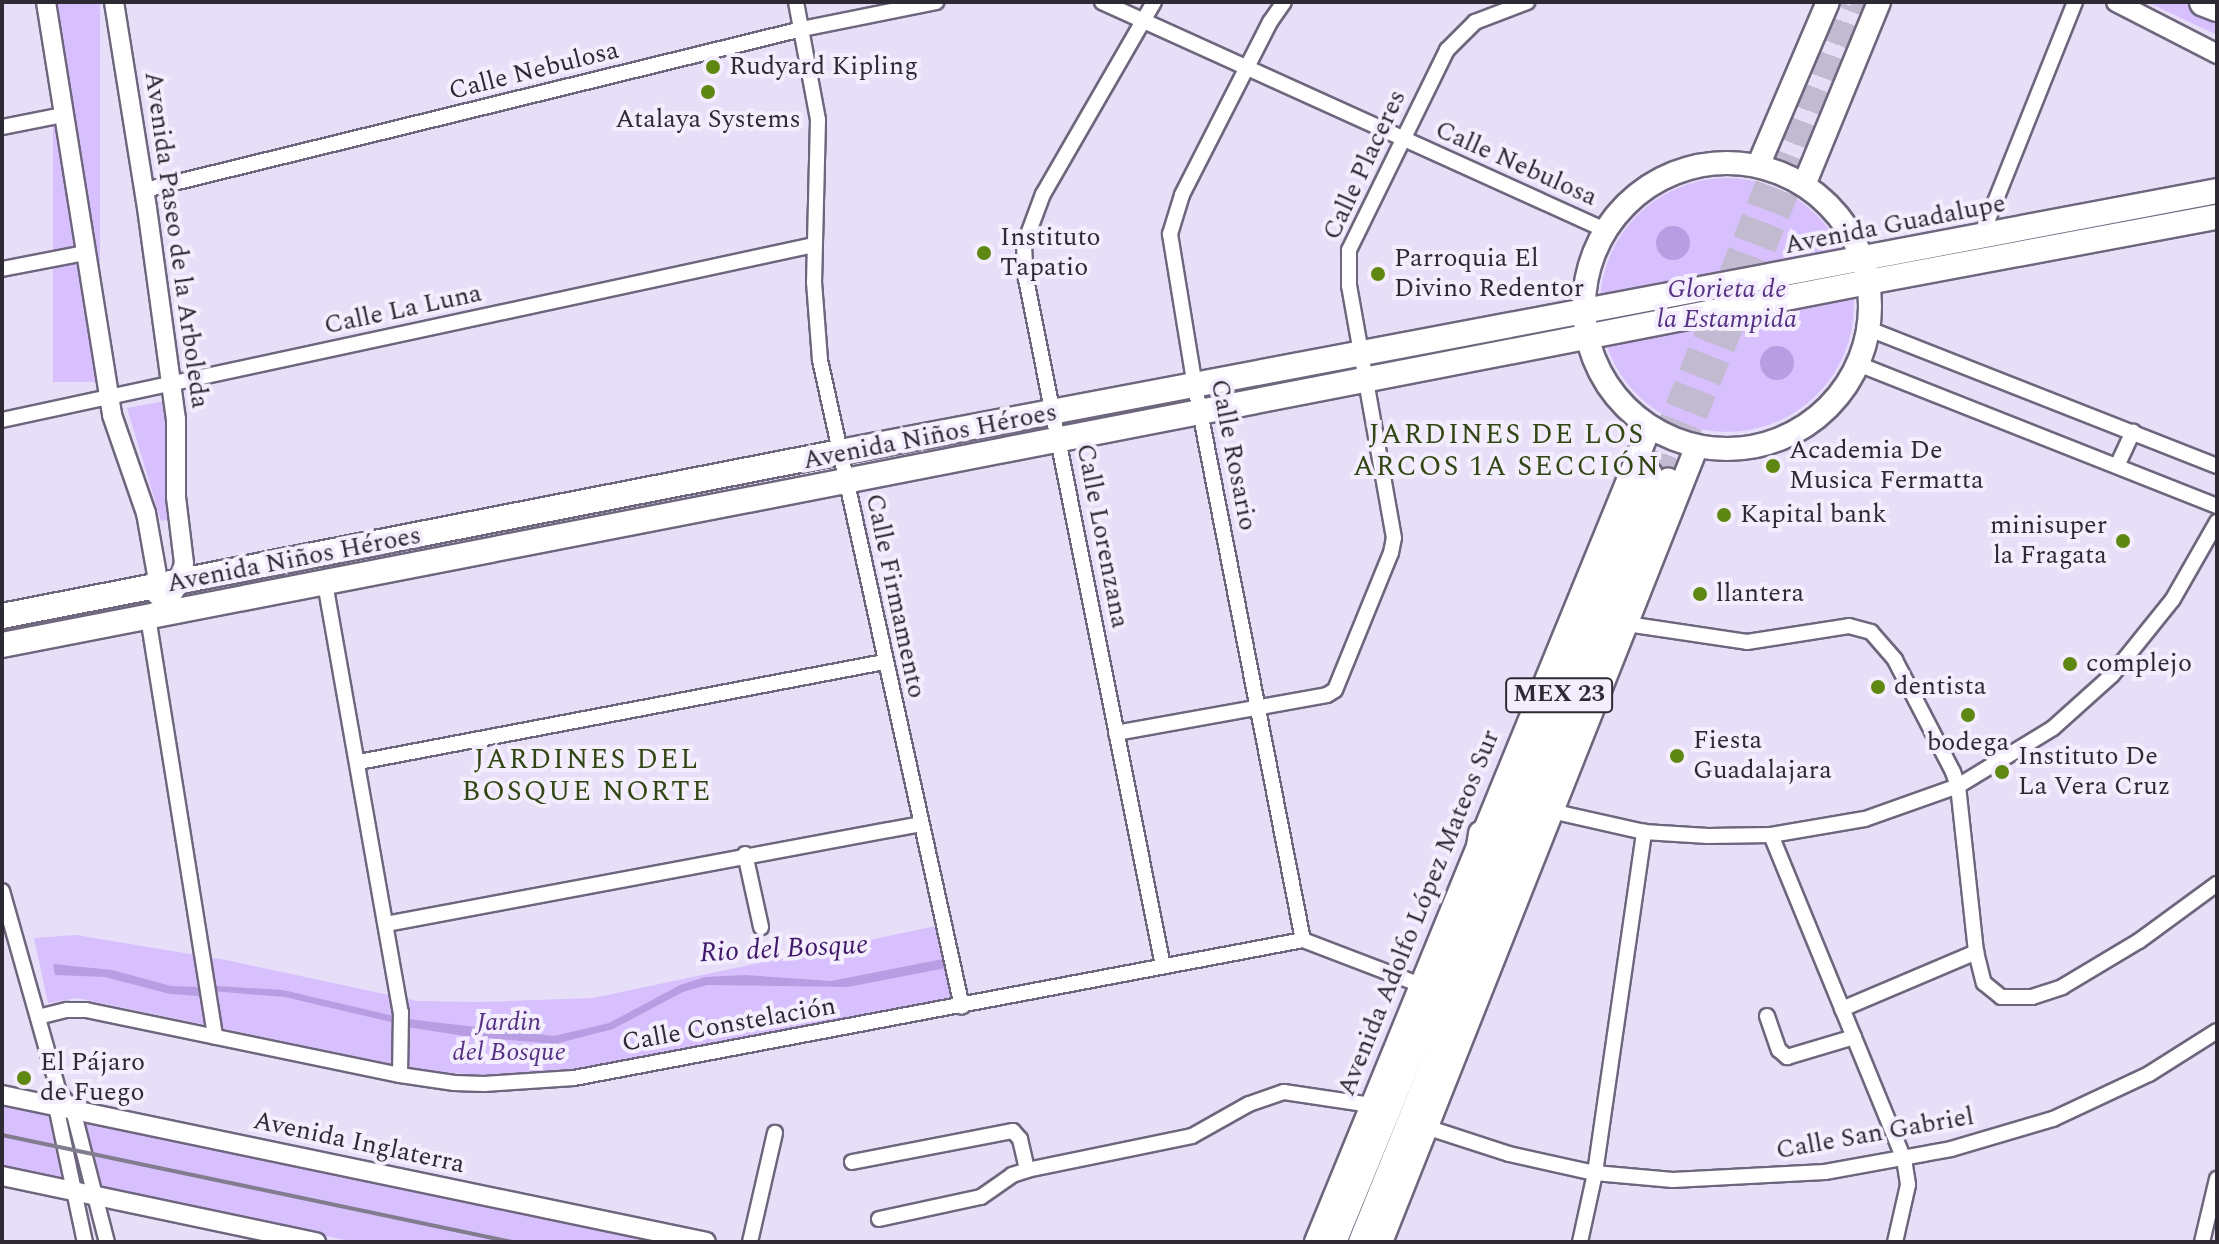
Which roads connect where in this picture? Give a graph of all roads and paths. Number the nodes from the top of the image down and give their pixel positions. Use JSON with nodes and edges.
{"nodes":[{"id":1,"x":46,"y":2,"type":"edge"},
{"id":2,"x":114,"y":2,"type":"edge"},
{"id":3,"x":796,"y":2,"type":"edge"},
{"id":4,"x":936,"y":2,"type":"edge"},
{"id":5,"x":1102,"y":2,"type":"edge"},
{"id":6,"x":1154,"y":2,"type":"edge"},
{"id":7,"x":1284,"y":2,"type":"edge"},
{"id":8,"x":1527,"y":2,"type":"edge"},
{"id":9,"x":1828,"y":2,"type":"edge"},
{"id":10,"x":1879,"y":2,"type":"edge"},
{"id":11,"x":2075,"y":2,"type":"edge"},
{"id":12,"x":2116,"y":2,"type":"edge"},
{"id":13,"x":2204,"y":2,"type":"edge"},
{"id":14,"x":2217,"y":7,"type":"edge"},
{"id":15,"x":1144,"y":20,"type":"junction"},
{"id":16,"x":802,"y":29,"type":"junction"},
{"id":17,"x":2198,"y":45,"type":"junction"},
{"id":18,"x":2217,"y":45,"type":"edge"},
{"id":19,"x":2217,"y":54,"type":"edge"},
{"id":20,"x":1247,"y":68,"type":"junction"},
{"id":21,"x":63,"y":115,"type":"junction"},
{"id":22,"x":2,"y":127,"type":"edge"},
{"id":23,"x":1402,"y":139,"type":"junction"},
{"id":24,"x":1758,"y":166,"type":"junction"},
{"id":25,"x":1804,"y":185,"type":"junction"},
{"id":26,"x":145,"y":190,"type":"junction"},
{"id":27,"x":2217,"y":191,"type":"edge"},
{"id":28,"x":2217,"y":217,"type":"edge"},
{"id":29,"x":1605,"y":230,"type":"junction"},
{"id":30,"x":1981,"y":237,"type":"junction"},
{"id":31,"x":814,"y":245,"type":"junction"},
{"id":32,"x":85,"y":253,"type":"junction"},
{"id":33,"x":2,"y":269,"type":"edge"},
{"id":34,"x":1866,"y":271,"type":"junction"},
{"id":35,"x":1583,"y":313,"type":"junction"},
{"id":36,"x":1869,"y":329,"type":"junction"},
{"id":37,"x":1587,"y":337,"type":"junction"},
{"id":38,"x":1362,"y":355,"type":"junction"},
{"id":39,"x":1858,"y":364,"type":"junction"},
{"id":40,"x":1367,"y":380,"type":"junction"},
{"id":41,"x":173,"y":384,"type":"junction"},
{"id":42,"x":1195,"y":386,"type":"junction"},
{"id":43,"x":110,"y":399,"type":"junction"},
{"id":44,"x":1052,"y":412,"type":"junction"},
{"id":45,"x":1200,"y":412,"type":"junction"},
{"id":46,"x":2,"y":420,"type":"edge"},
{"id":47,"x":1650,"y":427,"type":"junction"},
{"id":48,"x":2133,"y":432,"type":"junction"},
{"id":49,"x":1058,"y":440,"type":"junction"},
{"id":50,"x":1697,"y":446,"type":"junction"},
{"id":51,"x":840,"y":452,"type":"junction"},
{"id":52,"x":2117,"y":466,"type":"junction"},
{"id":53,"x":2217,"y":466,"type":"edge"},
{"id":54,"x":1659,"y":478,"type":"tunnel mouth"},
{"id":55,"x":846,"y":481,"type":"junction"},
{"id":56,"x":2217,"y":506,"type":"edge"},
{"id":57,"x":2217,"y":522,"type":"edge"},
{"id":58,"x":325,"y":583,"type":"junction"},
{"id":59,"x":169,"y":584,"type":"junction"},
{"id":60,"x":2,"y":616,"type":"edge"},
{"id":61,"x":148,"y":617,"type":"junction"},
{"id":62,"x":1627,"y":624,"type":"junction"},
{"id":63,"x":2,"y":645,"type":"edge"},
{"id":64,"x":884,"y":662,"type":"junction"},
{"id":65,"x":1257,"y":708,"type":"junction"},
{"id":66,"x":1116,"y":733,"type":"junction"},
{"id":67,"x":359,"y":762,"type":"junction"},
{"id":68,"x":1958,"y":786,"type":"junction"},
{"id":69,"x":1551,"y":811,"type":"junction"},
{"id":70,"x":921,"y":824,"type":"junction"},
{"id":71,"x":1644,"y":832,"type":"junction"},
{"id":72,"x":1481,"y":834,"type":"junction"},
{"id":73,"x":1771,"y":835,"type":"junction"},
{"id":74,"x":1538,"y":847,"type":"junction"},
{"id":75,"x":745,"y":854,"type":"junction"},
{"id":76,"x":2215,"y":890,"type":"edge"},
{"id":77,"x":3,"y":898,"type":"edge"},
{"id":78,"x":1479,"y":919,"type":"junction"},
{"id":79,"x":386,"y":924,"type":"junction"},
{"id":80,"x":761,"y":927,"type":"dead end"},
{"id":81,"x":1303,"y":940,"type":"junction"},
{"id":82,"x":1976,"y":952,"type":"junction"},
{"id":83,"x":1163,"y":966,"type":"junction"},
{"id":84,"x":1421,"y":985,"type":"junction"},
{"id":85,"x":962,"y":1007,"type":"junction"},
{"id":86,"x":1842,"y":1009,"type":"junction"},
{"id":87,"x":1767,"y":1016,"type":"dead end"},
{"id":88,"x":38,"y":1017,"type":"junction"},
{"id":89,"x":2217,"y":1031,"type":"edge"},
{"id":90,"x":215,"y":1037,"type":"junction"},
{"id":91,"x":1854,"y":1037,"type":"junction"},
{"id":92,"x":2199,"y":1044,"type":"junction"},
{"id":93,"x":2217,"y":1046,"type":"edge"},
{"id":94,"x":400,"y":1075,"type":"junction"},
{"id":95,"x":2,"y":1095,"type":"edge"},
{"id":96,"x":63,"y":1103,"type":"junction"},
{"id":97,"x":1371,"y":1105,"type":"junction"},
{"id":98,"x":1426,"y":1127,"type":"junction"},
{"id":99,"x":775,"y":1133,"type":"dead end"},
{"id":100,"x":1904,"y":1159,"type":"junction"},
{"id":101,"x":852,"y":1162,"type":"dead end"},
{"id":102,"x":1019,"y":1172,"type":"junction"},
{"id":103,"x":1595,"y":1173,"type":"junction"},
{"id":104,"x":2,"y":1176,"type":"edge"},
{"id":105,"x":2217,"y":1179,"type":"edge"},
{"id":106,"x":76,"y":1192,"type":"junction"},
{"id":107,"x":97,"y":1196,"type":"junction"},
{"id":108,"x":879,"y":1219,"type":"dead end"},
{"id":109,"x":265,"y":1236,"type":"edge"},
{"id":110,"x":85,"y":1242,"type":"edge"},
{"id":111,"x":107,"y":1242,"type":"edge"},
{"id":112,"x":316,"y":1242,"type":"edge"},
{"id":113,"x":706,"y":1242,"type":"edge"},
{"id":114,"x":750,"y":1242,"type":"edge"},
{"id":115,"x":1316,"y":1242,"type":"edge"},
{"id":116,"x":1334,"y":1242,"type":"edge"},
{"id":117,"x":1361,"y":1242,"type":"edge"},
{"id":118,"x":1381,"y":1242,"type":"edge"},
{"id":119,"x":1580,"y":1242,"type":"edge"},
{"id":120,"x":1895,"y":1242,"type":"edge"},
{"id":121,"x":2202,"y":1242,"type":"edge"}],
"edges":[{"from":1,"to":21,"type":"street","name":"Avenida Paseo de la Arboleda"},
{"from":2,"to":26,"type":"street","name":"Avenida Paseo de la Arboleda"},
{"from":3,"to":16,"type":"street","name":"Calle Firmamento"},
{"from":4,"to":16,"type":"street","name":"Calle Nebulosa"},
{"from":5,"to":15,"type":"street","name":"Calle Nebulosa"},
{"from":6,"to":15,"type":"street","name":"Calle Lorenzana"},
{"from":7,"to":20,"type":"street","name":"Calle Rosario"},
{"from":8,"to":23,"type":"street","name":"Calle Placeres"},
{"from":9,"to":24,"type":"main road"},
{"from":10,"to":25,"type":"main road"},
{"from":11,"to":30,"type":"street"},
{"from":12,"to":17,"type":"street"},
{"from":13,"to":14,"type":"highway"},
{"from":15,"to":20,"type":"street","name":"Calle Nebulosa"},
{"from":15,"to":44,"type":"street","name":"Calle Lorenzana"},
{"from":16,"to":26,"type":"street","name":"Calle Nebulosa"},
{"from":16,"to":31,"type":"street","name":"Calle Firmamento"},
{"from":17,"to":18,"type":"street"},
{"from":17,"to":19,"type":"street"},
{"from":20,"to":23,"type":"street","name":"Calle Nebulosa"},
{"from":20,"to":42,"type":"street","name":"Calle Rosario"},
{"from":21,"to":22,"type":"street"},
{"from":21,"to":32,"type":"street","name":"Avenida Paseo de la Arboleda"},
{"from":23,"to":29,"type":"street","name":"Calle Nebulosa"},
{"from":23,"to":38,"type":"street","name":"Calle Placeres"},
{"from":24,"to":25,"type":"main road"},
{"from":24,"to":29,"type":"main road"},
{"from":25,"to":34,"type":"main road"},
{"from":26,"to":41,"type":"street","name":"Avenida Paseo de la Arboleda"},
{"from":27,"to":30,"type":"main road","name":"Avenida Guadalupe"},
{"from":28,"to":34,"type":"main road","name":"Avenida Guadalupe"},
{"from":29,"to":35,"type":"main road"},
{"from":30,"to":34,"type":"main road","name":"Avenida Guadalupe"},
{"from":31,"to":41,"type":"street","name":"Calle La Luna"},
{"from":31,"to":51,"type":"street","name":"Calle Firmamento"},
{"from":32,"to":33,"type":"street"},
{"from":32,"to":43,"type":"street","name":"Avenida Paseo de la Arboleda"},
{"from":34,"to":35,"type":"main road","name":"Avenida Guadalupe"},
{"from":34,"to":36,"type":"main road"},
{"from":34,"to":37,"type":"main road","name":"Avenida Niños Héroes"},
{"from":35,"to":37,"type":"main road"},
{"from":35,"to":38,"type":"main road","name":"Avenida Niños Héroes"},
{"from":36,"to":39,"type":"main road"},
{"from":36,"to":48,"type":"street"},
{"from":37,"to":40,"type":"main road","name":"Avenida Niños Héroes"},
{"from":37,"to":47,"type":"main road"},
{"from":38,"to":40,"type":"street","name":"Calle Placeres"},
{"from":38,"to":42,"type":"main road","name":"Avenida Niños Héroes"},
{"from":39,"to":50,"type":"main road"},
{"from":39,"to":52,"type":"street"},
{"from":40,"to":45,"type":"main road","name":"Avenida Niños Héroes"},
{"from":40,"to":65,"type":"street","name":"Calle Placeres"},
{"from":41,"to":43,"type":"street","name":"Calle La Luna"},
{"from":41,"to":59,"type":"street","name":"Avenida Paseo de la Arboleda"},
{"from":42,"to":44,"type":"main road","name":"Avenida Niños Héroes"},
{"from":42,"to":45,"type":"street","name":"Calle Rosario"},
{"from":43,"to":46,"type":"street","name":"Calle La Luna"},
{"from":43,"to":59,"type":"street","name":"Avenida Paseo de la Arboleda"},
{"from":44,"to":49,"type":"street","name":"Calle Lorenzana"},
{"from":44,"to":51,"type":"main road","name":"Avenida Niños Héroes"},
{"from":45,"to":49,"type":"main road","name":"Avenida Niños Héroes"},
{"from":45,"to":65,"type":"street","name":"Calle Rosario"},
{"from":47,"to":50,"type":"main road"},
{"from":47,"to":72,"type":"main road","name":"Avenida Adolfo López Mateos Sur"},
{"from":48,"to":52,"type":"street"},
{"from":48,"to":53,"type":"street"},
{"from":49,"to":55,"type":"main road","name":"Avenida Niños Héroes"},
{"from":49,"to":66,"type":"street","name":"Calle Lorenzana"},
{"from":50,"to":62,"type":"main road"},
{"from":51,"to":55,"type":"street","name":"Calle Firmamento"},
{"from":51,"to":59,"type":"main road","name":"Avenida Niños Héroes"},
{"from":52,"to":56,"type":"street"},
{"from":54,"to":78,"type":"main road","name":"Avenida Adolfo López Mateos Sur","number":"MEX 23"},
{"from":55,"to":58,"type":"main road","name":"Avenida Niños Héroes"},
{"from":55,"to":64,"type":"street","name":"Calle Firmamento"},
{"from":57,"to":68,"type":"street"},
{"from":58,"to":61,"type":"main road","name":"Avenida Niños Héroes"},
{"from":58,"to":67,"type":"street"},
{"from":59,"to":60,"type":"main road","name":"Avenida Niños Héroes"},
{"from":59,"to":61,"type":"street","name":"Avenida Paseo de la Arboleda"},
{"from":61,"to":63,"type":"main road","name":"Avenida Niños Héroes"},
{"from":61,"to":90,"type":"street","name":"Avenida Paseo de la Arboleda"},
{"from":62,"to":68,"type":"street"},
{"from":62,"to":69,"type":"main road"},
{"from":64,"to":67,"type":"street"},
{"from":64,"to":70,"type":"street","name":"Calle Firmamento"},
{"from":65,"to":66,"type":"street","name":"Calle Placeres"},
{"from":65,"to":81,"type":"street","name":"Calle Rosario"},
{"from":66,"to":83,"type":"street","name":"Calle Lorenzana"},
{"from":67,"to":79,"type":"street"},
{"from":68,"to":73,"type":"street"},
{"from":68,"to":82,"type":"street"},
{"from":69,"to":71,"type":"street"},
{"from":69,"to":74,"type":"main road"},
{"from":70,"to":75,"type":"street"},
{"from":70,"to":85,"type":"street","name":"Calle Firmamento"},
{"from":71,"to":73,"type":"street"},
{"from":71,"to":103,"type":"street"},
{"from":72,"to":78,"type":"main road"},
{"from":72,"to":84,"type":"main road","name":"Avenida Adolfo López Mateos Sur"},
{"from":73,"to":86,"type":"street"},
{"from":74,"to":78,"type":"main road"},
{"from":74,"to":98,"type":"main road"},
{"from":75,"to":79,"type":"street"},
{"from":75,"to":80,"type":"street"},
{"from":76,"to":82,"type":"street"},
{"from":77,"to":88,"type":"street"},
{"from":78,"to":116,"type":"main road","name":"Avenida Adolfo López Mateos Sur","number":"MEX 23"},
{"from":78,"to":117,"type":"main road","name":"Avenida Adolfo López Mateos Sur","number":"MEX 23"},
{"from":79,"to":94,"type":"street"},
{"from":81,"to":83,"type":"street","name":"Calle Constelación"},
{"from":81,"to":84,"type":"street"},
{"from":82,"to":86,"type":"street"},
{"from":83,"to":85,"type":"street","name":"Calle Constelación"},
{"from":84,"to":97,"type":"main road","name":"Avenida Adolfo López Mateos Sur"},
{"from":85,"to":94,"type":"street","name":"Calle Constelación"},
{"from":86,"to":91,"type":"street"},
{"from":87,"to":91,"type":"street"},
{"from":88,"to":90,"type":"street","name":"Calle Constelación"},
{"from":88,"to":96,"type":"street"},
{"from":89,"to":92,"type":"street","name":"Calle San Gabriel"},
{"from":90,"to":94,"type":"street","name":"Calle Constelación"},
{"from":91,"to":100,"type":"street"},
{"from":92,"to":93,"type":"street"},
{"from":92,"to":100,"type":"street","name":"Calle San Gabriel"},
{"from":95,"to":96,"type":"street","name":"Avenida Inglaterra"},
{"from":96,"to":106,"type":"street"},
{"from":96,"to":107,"type":"street"},
{"from":96,"to":113,"type":"street","name":"Avenida Inglaterra"},
{"from":97,"to":102,"type":"street"},
{"from":97,"to":115,"type":"main road","name":"Avenida Adolfo López Mateos Sur"},
{"from":98,"to":103,"type":"street","name":"Calle San Gabriel"},
{"from":98,"to":118,"type":"main road"},
{"from":99,"to":114,"type":"street"},
{"from":100,"to":103,"type":"street","name":"Calle San Gabriel"},
{"from":100,"to":120,"type":"street"},
{"from":101,"to":102,"type":"street"},
{"from":102,"to":108,"type":"street"},
{"from":103,"to":119,"type":"street"},
{"from":104,"to":106,"type":"street"},
{"from":105,"to":121,"type":"street"},
{"from":106,"to":107,"type":"street"},
{"from":106,"to":110,"type":"street"},
{"from":107,"to":109,"type":"street"},
{"from":107,"to":111,"type":"street"},
{"from":109,"to":112,"type":"street"}]}
